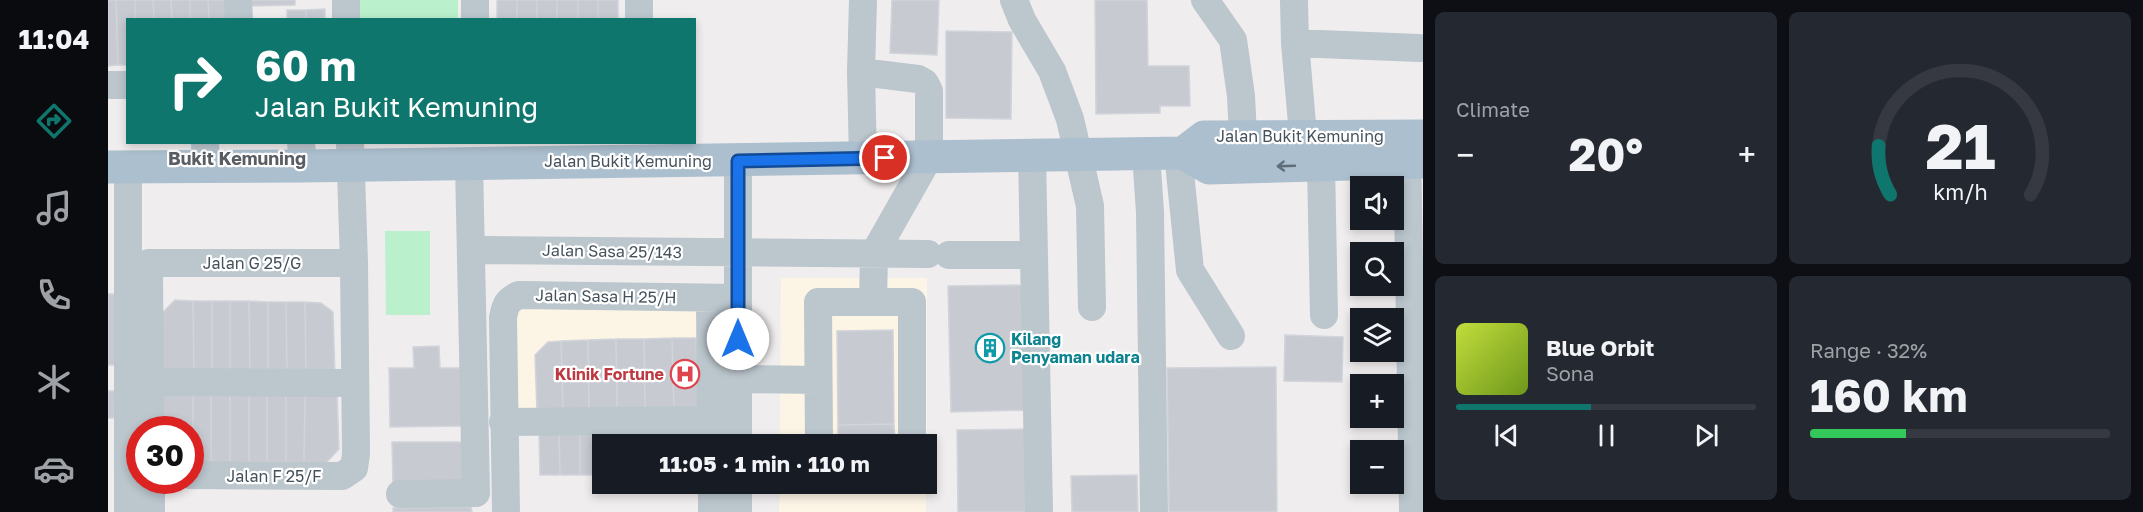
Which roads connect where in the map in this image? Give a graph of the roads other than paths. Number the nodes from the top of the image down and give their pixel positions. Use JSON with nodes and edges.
{"nodes":[{"id":1,"x":238,"y":0,"type":"edge"},
{"id":2,"x":346,"y":0,"type":"edge"},
{"id":3,"x":475,"y":0,"type":"edge"},
{"id":4,"x":639,"y":0,"type":"edge"},
{"id":5,"x":863,"y":0,"type":"edge"},
{"id":6,"x":1014,"y":0,"type":"edge"},
{"id":7,"x":1204,"y":0,"type":"edge"},
{"id":8,"x":1294,"y":0,"type":"edge"},
{"id":9,"x":239,"y":18,"type":"edge"},
{"id":10,"x":346,"y":18,"type":"edge"},
{"id":11,"x":475,"y":18,"type":"edge"},
{"id":12,"x":639,"y":18,"type":"edge"},
{"id":13,"x":1295,"y":43,"type":"junction"},
{"id":14,"x":1419,"y":48,"type":"dead end"},
{"id":15,"x":861,"y":72,"type":"junction"},
{"id":16,"x":108,"y":85,"type":"edge"},
{"id":17,"x":126,"y":85,"type":"edge"},
{"id":18,"x":1303,"y":135,"type":"junction"},
{"id":19,"x":1243,"y":136,"type":"junction"},
{"id":20,"x":1415,"y":149,"type":"edge"},
{"id":21,"x":672,"y":152,"type":"edge"},
{"id":22,"x":1181,"y":153,"type":"junction"},
{"id":23,"x":206,"y":154,"type":"edge"},
{"id":24,"x":302,"y":154,"type":"edge"},
{"id":25,"x":351,"y":154,"type":"edge"},
{"id":26,"x":1078,"y":154,"type":"junction"},
{"id":27,"x":1146,"y":154,"type":"junction"},
{"id":28,"x":475,"y":156,"type":"edge"},
{"id":29,"x":1032,"y":156,"type":"junction"},
{"id":30,"x":929,"y":157,"type":"junction"},
{"id":31,"x":863,"y":158,"type":"junction"},
{"id":32,"x":738,"y":161,"type":"junction"},
{"id":33,"x":1321,"y":165,"type":"junction"},
{"id":34,"x":118,"y":167,"type":"edge"},
{"id":35,"x":485,"y":250,"type":"dead end"},
{"id":36,"x":738,"y":253,"type":"junction"},
{"id":37,"x":874,"y":254,"type":"junction"},
{"id":38,"x":1034,"y":255,"type":"junction"},
{"id":39,"x":128,"y":263,"type":"edge"},
{"id":40,"x":354,"y":263,"type":"junction"},
{"id":41,"x":724,"y":298,"type":"junction"},
{"id":42,"x":873,"y":302,"type":"junction"},
{"id":43,"x":1092,"y":307,"type":"dead end"},
{"id":44,"x":1324,"y":315,"type":"dead end"},
{"id":45,"x":1231,"y":336,"type":"dead end"},
{"id":46,"x":738,"y":379,"type":"junction"},
{"id":47,"x":818,"y":380,"type":"junction"},
{"id":48,"x":150,"y":382,"type":"junction"},
{"id":49,"x":355,"y":383,"type":"junction"},
{"id":50,"x":150,"y":416,"type":"edge"},
{"id":51,"x":503,"y":422,"type":"junction"},
{"id":52,"x":711,"y":432,"type":"edge"},
{"id":53,"x":738,"y":434,"type":"edge"},
{"id":54,"x":819,"y":434,"type":"edge"},
{"id":55,"x":912,"y":434,"type":"edge"},
{"id":56,"x":204,"y":476,"type":"edge"},
{"id":57,"x":151,"y":494,"type":"edge"},
{"id":58,"x":399,"y":494,"type":"dead end"},
{"id":59,"x":712,"y":494,"type":"edge"},
{"id":60,"x":738,"y":494,"type":"edge"},
{"id":61,"x":128,"y":512,"type":"edge"},
{"id":62,"x":151,"y":512,"type":"edge"},
{"id":63,"x":506,"y":512,"type":"edge"},
{"id":64,"x":712,"y":512,"type":"edge"},
{"id":65,"x":738,"y":512,"type":"edge"},
{"id":66,"x":1039,"y":512,"type":"edge"},
{"id":67,"x":1154,"y":512,"type":"edge"},
{"id":68,"x":1413,"y":512,"type":"edge"}],
"edges":[{"from":1,"to":9,"type":"street"},
{"from":2,"to":10,"type":"street"},
{"from":3,"to":11,"type":"street"},
{"from":4,"to":12,"type":"street"},
{"from":5,"to":15,"type":"street"},
{"from":6,"to":26,"type":"street"},
{"from":7,"to":19,"type":"street"},
{"from":8,"to":13,"type":"street"},
{"from":13,"to":14,"type":"street"},
{"from":13,"to":18,"type":"street"},
{"from":15,"to":30,"type":"street"},
{"from":15,"to":31,"type":"street"},
{"from":16,"to":17,"type":"street"},
{"from":18,"to":19,"type":"main road","name":"Jalan Bukit Kemuning"},
{"from":18,"to":20,"type":"main road","name":"Jalan Bukit Kemuning"},
{"from":19,"to":22,"type":"main road","name":"Jalan Bukit Kemuning"},
{"from":20,"to":33,"type":"main road","name":"Jalan Bukit Kemuning"},
{"from":20,"to":68,"type":"street"},
{"from":21,"to":28,"type":"main road","name":"Jalan Bukit Kemuning"},
{"from":21,"to":32,"type":"main road","name":"Jalan Bukit Kemuning"},
{"from":22,"to":27,"type":"main road","name":"Jalan Bukit Kemuning"},
{"from":33,"to":22,"type":"main road","name":"Jalan Bukit Kemuning","one_way":true},
{"from":22,"to":45,"type":"street"},
{"from":23,"to":24,"type":"main road","name":"Jalan Bukit Kemuning"},
{"from":23,"to":34,"type":"main road","name":"Jalan Bukit Kemuning"},
{"from":24,"to":25,"type":"main road","name":"Jalan Bukit Kemuning"},
{"from":25,"to":28,"type":"main road","name":"Jalan Bukit Kemuning"},
{"from":25,"to":40,"type":"street"},
{"from":26,"to":27,"type":"main road","name":"Jalan Bukit Kemuning"},
{"from":26,"to":29,"type":"main road","name":"Jalan Bukit Kemuning"},
{"from":26,"to":43,"type":"street"},
{"from":27,"to":67,"type":"street"},
{"from":28,"to":58,"type":"street"},
{"from":29,"to":30,"type":"main road","name":"Jalan Bukit Kemuning"},
{"from":29,"to":38,"type":"street"},
{"from":30,"to":31,"type":"main road","name":"Jalan Bukit Kemuning"},
{"from":30,"to":37,"type":"street"},
{"from":31,"to":32,"type":"main road","name":"Jalan Bukit Kemuning"},
{"from":32,"to":36,"type":"street"},
{"from":33,"to":44,"type":"street"},
{"from":34,"to":39,"type":"street"},
{"from":35,"to":36,"type":"street","name":"Jalan Sasa 25/143"},
{"from":36,"to":37,"type":"street","name":"Jalan Sasa 25/143"},
{"from":36,"to":41,"type":"street"},
{"from":37,"to":38,"type":"street","name":"Jalan Sasa 25/143"},
{"from":37,"to":42,"type":"street"},
{"from":38,"to":66,"type":"street"},
{"from":39,"to":40,"type":"street","name":"Jalan G 25/G"},
{"from":39,"to":48,"type":"street"},
{"from":39,"to":61,"type":"street"},
{"from":40,"to":49,"type":"street"},
{"from":41,"to":46,"type":"street"},
{"from":41,"to":51,"type":"street","name":"Jalan Sasa H 25/H"},
{"from":41,"to":52,"type":"street"},
{"from":42,"to":47,"type":"street"},
{"from":42,"to":55,"type":"street"},
{"from":46,"to":47,"type":"street"},
{"from":46,"to":53,"type":"street"},
{"from":47,"to":54,"type":"street"},
{"from":48,"to":49,"type":"street"},
{"from":48,"to":50,"type":"street"},
{"from":49,"to":56,"type":"street","name":"Jalan F 25/F"},
{"from":51,"to":52,"type":"street"},
{"from":51,"to":63,"type":"street","name":"Jalan Sasa H 25/H"},
{"from":57,"to":62,"type":"street"},
{"from":59,"to":64,"type":"street"},
{"from":60,"to":65,"type":"street"}]}
